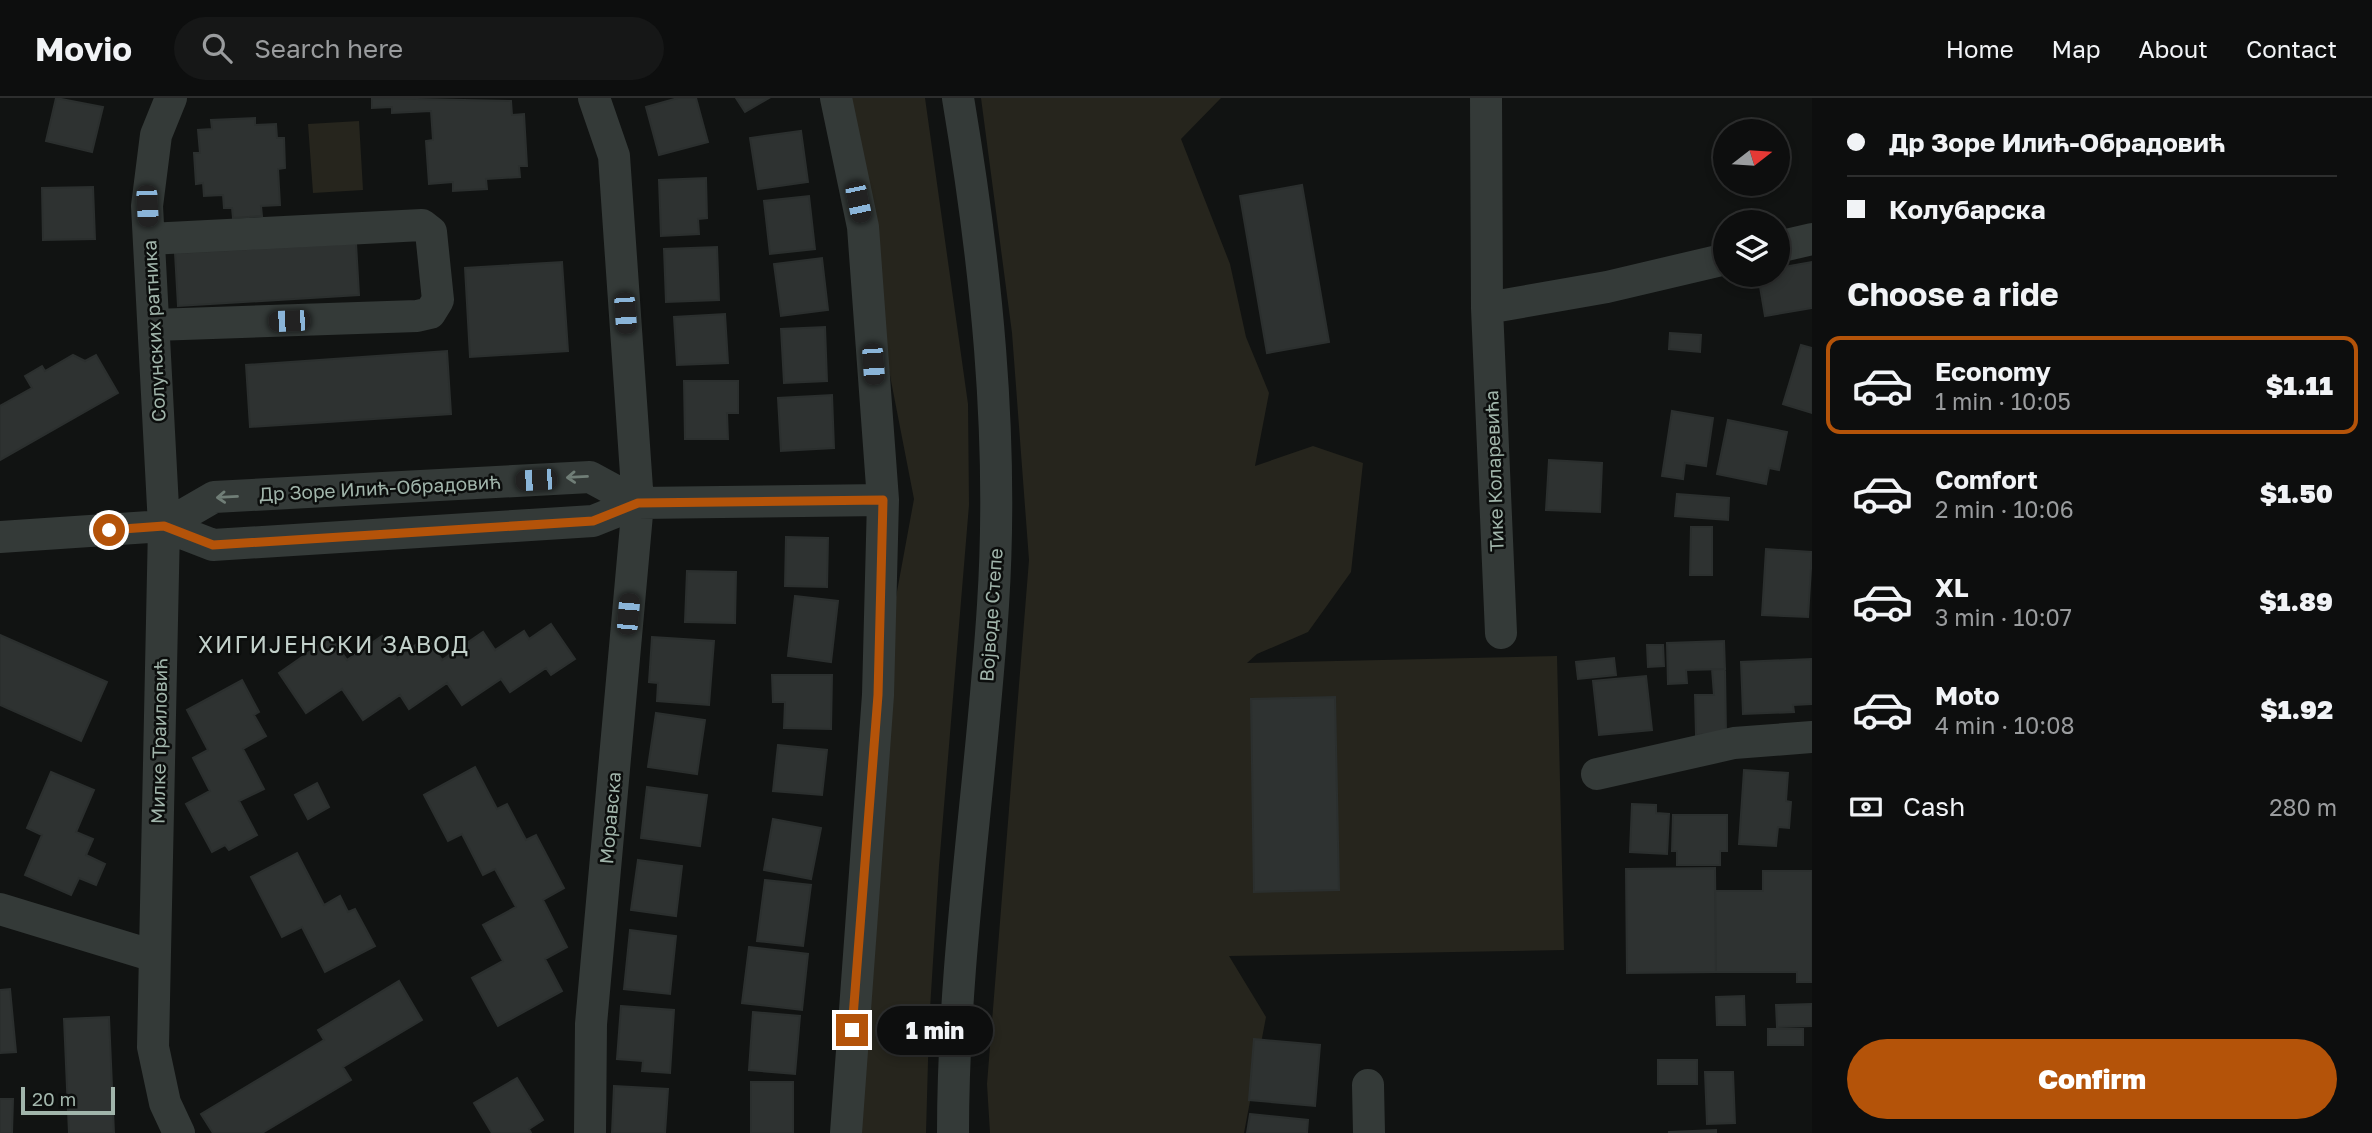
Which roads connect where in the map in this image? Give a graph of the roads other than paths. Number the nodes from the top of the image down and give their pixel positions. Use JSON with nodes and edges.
{"nodes":[{"id":1,"x":171,"y":98,"type":"edge"},
{"id":2,"x":593,"y":98,"type":"edge"},
{"id":3,"x":836,"y":98,"type":"edge"},
{"id":4,"x":958,"y":98,"type":"edge"},
{"id":5,"x":1486,"y":98,"type":"edge"},
{"id":6,"x":149,"y":239,"type":"junction"},
{"id":7,"x":1812,"y":239,"type":"edge"},
{"id":8,"x":1790,"y":244,"type":"edge"},
{"id":9,"x":1713,"y":262,"type":"edge"},
{"id":10,"x":1487,"y":308,"type":"junction"},
{"id":11,"x":154,"y":325,"type":"junction"},
{"id":12,"x":883,"y":500,"type":"junction"},
{"id":13,"x":638,"y":503,"type":"junction"},
{"id":14,"x":164,"y":526,"type":"junction"},
{"id":15,"x":0,"y":537,"type":"edge"},
{"id":16,"x":1501,"y":633,"type":"dead end"},
{"id":17,"x":1812,"y":737,"type":"edge"},
{"id":18,"x":1597,"y":774,"type":"dead end"},
{"id":19,"x":0,"y":909,"type":"edge"},
{"id":20,"x":154,"y":956,"type":"junction"},
{"id":21,"x":1368,"y":1085,"type":"dead end"},
{"id":22,"x":179,"y":1133,"type":"edge"},
{"id":23,"x":590,"y":1133,"type":"edge"},
{"id":24,"x":846,"y":1133,"type":"edge"},
{"id":25,"x":953,"y":1133,"type":"edge"},
{"id":26,"x":1369,"y":1133,"type":"edge"}],
"edges":[{"from":1,"to":6,"type":"street","name":"Солунских ратника"},
{"from":2,"to":13,"type":"street"},
{"from":3,"to":12,"type":"street"},
{"from":4,"to":25,"type":"street","name":"Војводе Степе"},
{"from":5,"to":10,"type":"street","name":"Тике Коларевића"},
{"from":6,"to":11,"type":"street","name":"Солунских ратника"},
{"from":6,"to":11,"type":"street"},
{"from":7,"to":8,"type":"street"},
{"from":9,"to":10,"type":"street"},
{"from":10,"to":16,"type":"street","name":"Тике Коларевића"},
{"from":11,"to":14,"type":"street","name":"Солунских ратника"},
{"from":12,"to":13,"type":"street","name":"Др Зоре Илић-Обрадовић"},
{"from":12,"to":24,"type":"street"},
{"from":13,"to":14,"type":"street","name":"Др Зоре Илић-Обрадовић"},
{"from":13,"to":14,"type":"street","name":"Др Зоре Илић-Обрадовић","one_way":true},
{"from":13,"to":23,"type":"street","name":"Моравска"},
{"from":14,"to":15,"type":"street","name":"Др Зоре Илић-Обрадовић"},
{"from":14,"to":20,"type":"street","name":"Милке Траиловић"},
{"from":17,"to":18,"type":"street"},
{"from":19,"to":20,"type":"street"},
{"from":20,"to":22,"type":"street","name":"Милке Траиловић"},
{"from":21,"to":26,"type":"street"}]}
